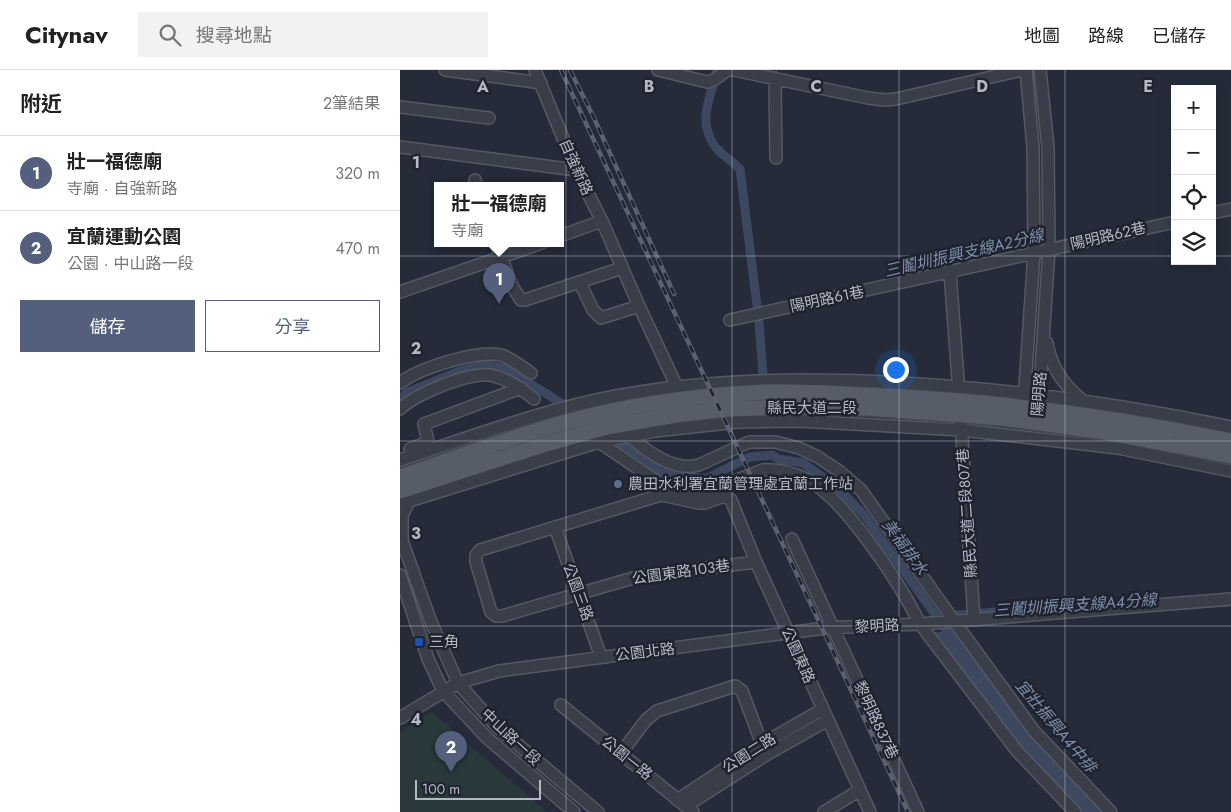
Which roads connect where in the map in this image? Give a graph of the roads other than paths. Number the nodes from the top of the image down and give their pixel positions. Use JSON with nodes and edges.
{"nodes":[{"id":1,"x":445,"y":70,"type":"edge"},
{"id":2,"x":536,"y":70,"type":"edge"},
{"id":3,"x":658,"y":70,"type":"edge"},
{"id":4,"x":732,"y":70,"type":"edge"},
{"id":5,"x":1022,"y":70,"type":"edge"},
{"id":6,"x":1026,"y":70,"type":"edge"},
{"id":7,"x":1040,"y":70,"type":"edge"},
{"id":8,"x":775,"y":78,"type":"junction"},
{"id":9,"x":541,"y":83,"type":"junction"},
{"id":10,"x":400,"y":106,"type":"edge"},
{"id":11,"x":489,"y":118,"type":"dead end"},
{"id":12,"x":400,"y":147,"type":"edge"},
{"id":13,"x":776,"y":158,"type":"dead end"},
{"id":14,"x":576,"y":170,"type":"junction"},
{"id":15,"x":1231,"y":209,"type":"edge"},
{"id":16,"x":1216,"y":212,"type":"edge"},
{"id":17,"x":602,"y":221,"type":"junction"},
{"id":18,"x":1171,"y":223,"type":"edge"},
{"id":19,"x":564,"y":235,"type":"edge"},
{"id":20,"x":497,"y":247,"type":"edge"},
{"id":21,"x":531,"y":247,"type":"edge"},
{"id":22,"x":1042,"y":251,"type":"junction"},
{"id":23,"x":501,"y":258,"type":"junction"},
{"id":24,"x":622,"y":268,"type":"junction"},
{"id":25,"x":950,"y":272,"type":"junction"},
{"id":26,"x":580,"y":283,"type":"junction"},
{"id":27,"x":400,"y":292,"type":"edge"},
{"id":28,"x":639,"y":306,"type":"junction"},
{"id":29,"x":730,"y":320,"type":"dead end"},
{"id":30,"x":1046,"y":321,"type":"junction"},
{"id":31,"x":532,"y":373,"type":"dead end"},
{"id":32,"x":400,"y":383,"type":"edge"},
{"id":33,"x":678,"y":387,"type":"junction"},
{"id":34,"x":521,"y":388,"type":"junction"},
{"id":35,"x":534,"y":399,"type":"dead end"},
{"id":36,"x":1083,"y":400,"type":"junction"},
{"id":37,"x":960,"y":402,"type":"junction"},
{"id":38,"x":1031,"y":408,"type":"junction"},
{"id":39,"x":400,"y":409,"type":"edge"},
{"id":40,"x":1231,"y":427,"type":"edge"},
{"id":41,"x":962,"y":430,"type":"junction"},
{"id":42,"x":483,"y":432,"type":"junction"},
{"id":43,"x":525,"y":435,"type":"junction"},
{"id":44,"x":596,"y":436,"type":"junction"},
{"id":45,"x":630,"y":436,"type":"junction"},
{"id":46,"x":1028,"y":437,"type":"junction"},
{"id":47,"x":1231,"y":441,"type":"edge"},
{"id":48,"x":1231,"y":456,"type":"edge"},
{"id":49,"x":400,"y":459,"type":"edge"},
{"id":50,"x":1231,"y":471,"type":"edge"},
{"id":51,"x":400,"y":477,"type":"edge"},
{"id":52,"x":403,"y":497,"type":"edge"},
{"id":53,"x":555,"y":527,"type":"junction"},
{"id":54,"x":401,"y":538,"type":"edge"},
{"id":55,"x":792,"y":539,"type":"dead end"},
{"id":56,"x":756,"y":562,"type":"junction"},
{"id":57,"x":400,"y":575,"type":"edge"},
{"id":58,"x":578,"y":594,"type":"junction"},
{"id":59,"x":1231,"y":600,"type":"edge"},
{"id":60,"x":974,"y":619,"type":"junction"},
{"id":61,"x":954,"y":621,"type":"junction"},
{"id":62,"x":920,"y":624,"type":"junction"},
{"id":63,"x":829,"y":628,"type":"junction"},
{"id":64,"x":788,"y":633,"type":"junction"},
{"id":65,"x":601,"y":656,"type":"junction"},
{"id":66,"x":458,"y":683,"type":"junction"},
{"id":67,"x":443,"y":691,"type":"junction"},
{"id":68,"x":561,"y":705,"type":"dead end"},
{"id":69,"x":825,"y":715,"type":"junction"},
{"id":70,"x":400,"y":718,"type":"edge"},
{"id":71,"x":764,"y":749,"type":"junction"},
{"id":72,"x":621,"y":753,"type":"junction"},
{"id":73,"x":860,"y":790,"type":"junction"},
{"id":74,"x":685,"y":806,"type":"edge"},
{"id":75,"x":574,"y":812,"type":"edge"},
{"id":76,"x":598,"y":812,"type":"edge"},
{"id":77,"x":824,"y":812,"type":"edge"},
{"id":78,"x":870,"y":812,"type":"edge"},
{"id":79,"x":918,"y":812,"type":"edge"},
{"id":80,"x":1075,"y":812,"type":"edge"},
{"id":81,"x":1111,"y":812,"type":"edge"}],
"edges":[{"from":1,"to":9,"type":"street"},
{"from":2,"to":9,"type":"street","name":"自強新路"},
{"from":3,"to":4,"type":"street"},
{"from":4,"to":8,"type":"street"},
{"from":5,"to":8,"type":"street"},
{"from":6,"to":22,"type":"street","name":"陽明路"},
{"from":7,"to":22,"type":"street","name":"陽明路"},
{"from":8,"to":13,"type":"street"},
{"from":9,"to":14,"type":"street","name":"自強新路"},
{"from":10,"to":11,"type":"street"},
{"from":12,"to":14,"type":"street"},
{"from":14,"to":17,"type":"street","name":"自強新路"},
{"from":15,"to":16,"type":"street"},
{"from":17,"to":19,"type":"street"},
{"from":17,"to":24,"type":"street","name":"自強新路"},
{"from":18,"to":22,"type":"street","name":"陽明路62巷"},
{"from":20,"to":23,"type":"street"},
{"from":21,"to":23,"type":"street"},
{"from":22,"to":25,"type":"street","name":"陽明路61巷"},
{"from":22,"to":30,"type":"street","name":"陽明路"},
{"from":22,"to":38,"type":"street","name":"陽明路"},
{"from":23,"to":26,"type":"street"},
{"from":23,"to":27,"type":"street"},
{"from":24,"to":26,"type":"street"},
{"from":24,"to":28,"type":"street","name":"自強新路"},
{"from":25,"to":29,"type":"street","name":"陽明路61巷"},
{"from":25,"to":37,"type":"street","name":"縣民大道二段807巷"},
{"from":26,"to":28,"type":"street"},
{"from":28,"to":33,"type":"street","name":"自強新路"},
{"from":30,"to":36,"type":"street"},
{"from":30,"to":38,"type":"street","name":"陽明路"},
{"from":31,"to":32,"type":"street"},
{"from":33,"to":37,"type":"street","name":"縣民大道二段"},
{"from":33,"to":42,"type":"street","name":"縣民大道二段"},
{"from":34,"to":35,"type":"street"},
{"from":34,"to":39,"type":"street"},
{"from":34,"to":49,"type":"street"},
{"from":36,"to":38,"type":"street","name":"縣民大道二段"},
{"from":36,"to":40,"type":"street","name":"縣民大道二段"},
{"from":37,"to":38,"type":"main road","name":"縣民大道二段"},
{"from":37,"to":38,"type":"street","name":"縣民大道二段"},
{"from":37,"to":41,"type":"street","name":"縣民大道二段807巷"},
{"from":37,"to":43,"type":"main road","name":"縣民大道二段"},
{"from":37,"to":44,"type":"main road","name":"縣民大道二段"},
{"from":38,"to":46,"type":"street","name":"陽明路"},
{"from":38,"to":47,"type":"main road","name":"縣民大道二段"},
{"from":38,"to":48,"type":"main road","name":"縣民大道二段"},
{"from":41,"to":45,"type":"street","name":"縣民大道二段"},
{"from":41,"to":46,"type":"street","name":"縣民大道二段"},
{"from":41,"to":60,"type":"street","name":"縣民大道二段807巷"},
{"from":42,"to":43,"type":"street"},
{"from":42,"to":49,"type":"street","name":"縣民大道二段"},
{"from":43,"to":51,"type":"main road","name":"縣民大道二段"},
{"from":44,"to":45,"type":"street","name":"縣民大道二段"},
{"from":44,"to":52,"type":"main road","name":"縣民大道二段"},
{"from":44,"to":52,"type":"street"},
{"from":44,"to":62,"type":"street"},
{"from":45,"to":61,"type":"street"},
{"from":46,"to":50,"type":"street","name":"縣民大道二段"},
{"from":52,"to":54,"type":"street","name":"中山路一段"},
{"from":53,"to":56,"type":"street","name":"公園東路"},
{"from":53,"to":58,"type":"street","name":"公園三路"},
{"from":53,"to":58,"type":"street","name":"公園東路103巷"},
{"from":54,"to":66,"type":"street","name":"中山路一段"},
{"from":55,"to":63,"type":"street","name":"黎明路837巷"},
{"from":56,"to":58,"type":"street","name":"公園東路103巷"},
{"from":56,"to":64,"type":"street","name":"公園東路"},
{"from":57,"to":67,"type":"street","name":"中山路一段"},
{"from":58,"to":65,"type":"street","name":"公園三路"},
{"from":59,"to":60,"type":"street"},
{"from":60,"to":61,"type":"street"},
{"from":61,"to":62,"type":"street","name":"黎明路"},
{"from":61,"to":81,"type":"street"},
{"from":62,"to":63,"type":"street","name":"黎明路"},
{"from":62,"to":80,"type":"street"},
{"from":63,"to":64,"type":"street","name":"公園北路"},
{"from":63,"to":79,"type":"street","name":"黎明路837巷"},
{"from":64,"to":65,"type":"street","name":"公園北路"},
{"from":64,"to":69,"type":"street","name":"公園東路"},
{"from":65,"to":66,"type":"street","name":"公園北路"},
{"from":66,"to":67,"type":"street","name":"公園北路"},
{"from":66,"to":76,"type":"street","name":"中山路一段"},
{"from":67,"to":70,"type":"street","name":"公園北路"},
{"from":67,"to":75,"type":"street","name":"中山路一段"},
{"from":68,"to":72,"type":"street","name":"公園一路"},
{"from":69,"to":71,"type":"street","name":"公園二路"},
{"from":69,"to":73,"type":"street","name":"公園東路"},
{"from":71,"to":72,"type":"street"},
{"from":71,"to":74,"type":"street","name":"公園二路"},
{"from":72,"to":74,"type":"street","name":"公園一路"},
{"from":73,"to":77,"type":"street"},
{"from":73,"to":78,"type":"street","name":"公園東路"}]}
